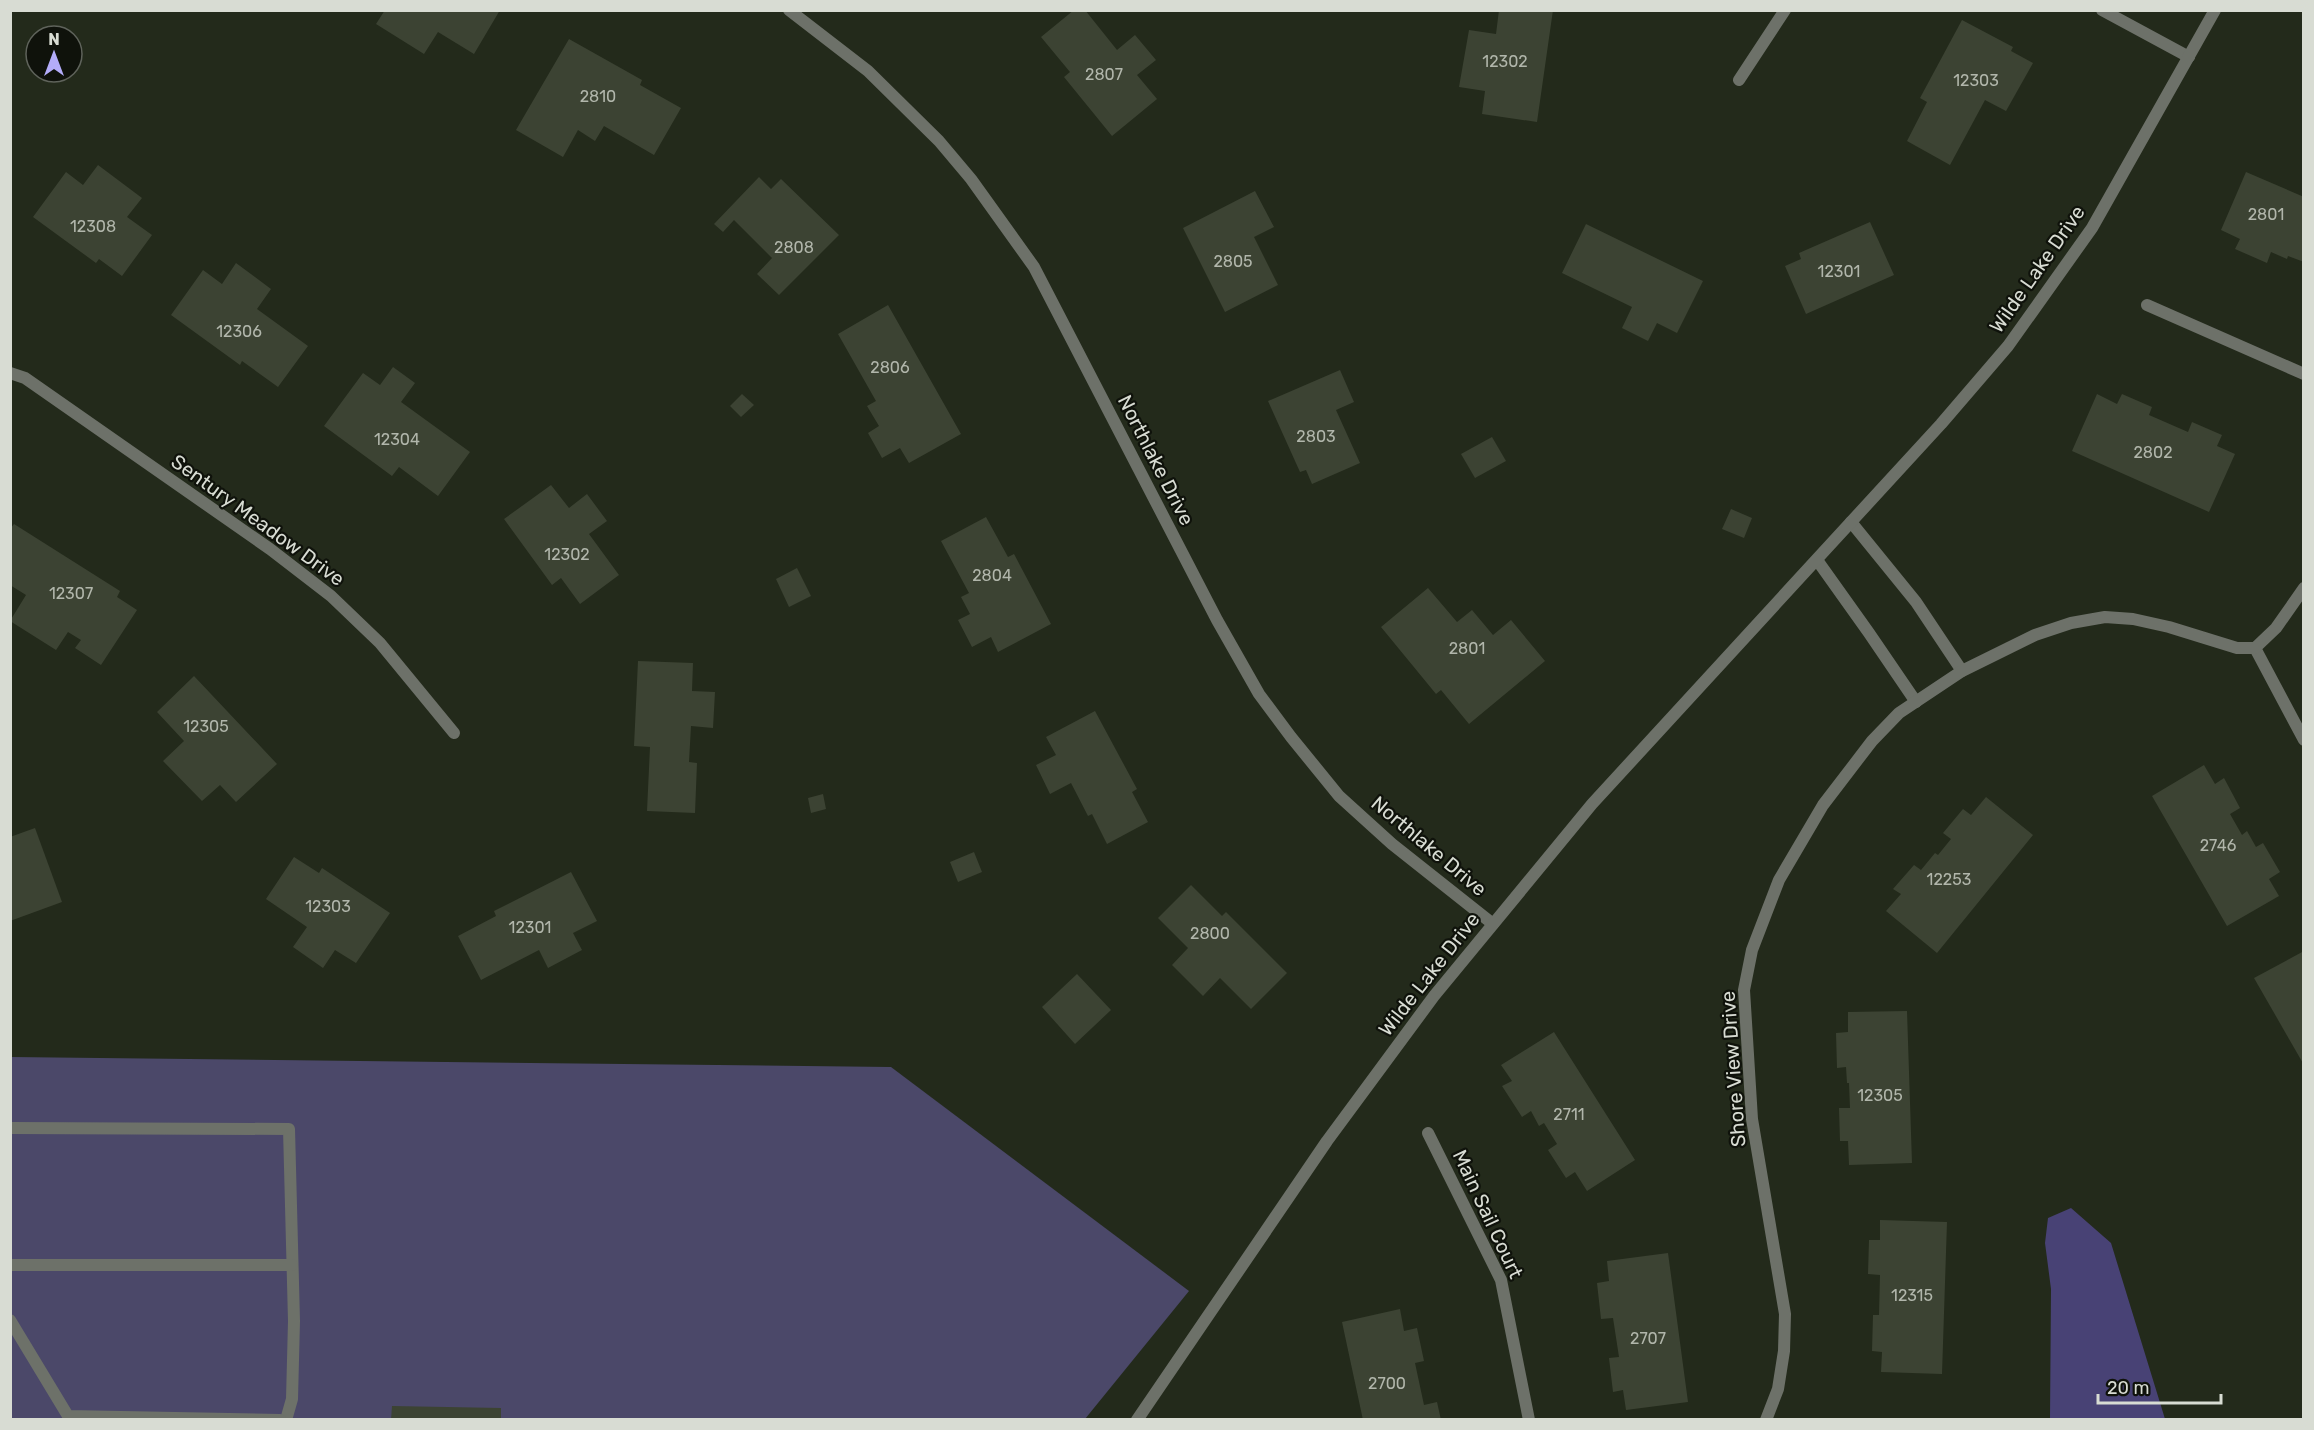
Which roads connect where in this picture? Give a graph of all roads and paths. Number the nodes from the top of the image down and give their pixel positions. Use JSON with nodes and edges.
{"nodes":[{"id":1,"x":789,"y":10,"type":"edge"},
{"id":2,"x":1785,"y":10,"type":"edge"},
{"id":3,"x":2102,"y":10,"type":"edge"},
{"id":4,"x":2215,"y":10,"type":"edge"},
{"id":5,"x":2189,"y":57,"type":"junction"},
{"id":6,"x":1739,"y":80,"type":"dead end"},
{"id":7,"x":2147,"y":305,"type":"dead end"},
{"id":8,"x":10,"y":373,"type":"edge"},
{"id":9,"x":2304,"y":374,"type":"edge"},
{"id":10,"x":1851,"y":522,"type":"junction"},
{"id":11,"x":1817,"y":560,"type":"junction"},
{"id":12,"x":2304,"y":588,"type":"edge"},
{"id":13,"x":2255,"y":648,"type":"junction"},
{"id":14,"x":1962,"y":671,"type":"junction"},
{"id":15,"x":1916,"y":702,"type":"junction"},
{"id":16,"x":454,"y":733,"type":"dead end"},
{"id":17,"x":2304,"y":740,"type":"edge"},
{"id":18,"x":1492,"y":924,"type":"junction"},
{"id":19,"x":10,"y":1128,"type":"edge"},
{"id":20,"x":1428,"y":1133,"type":"dead end"},
{"id":21,"x":10,"y":1265,"type":"edge"},
{"id":22,"x":292,"y":1265,"type":"junction"},
{"id":23,"x":10,"y":1320,"type":"edge"},
{"id":24,"x":280,"y":1419,"type":"edge"},
{"id":25,"x":286,"y":1419,"type":"edge"},
{"id":26,"x":1137,"y":1419,"type":"edge"},
{"id":27,"x":1529,"y":1419,"type":"edge"},
{"id":28,"x":1766,"y":1419,"type":"edge"}],
"edges":[{"from":1,"to":18,"type":"street","name":"Northlake Drive"},
{"from":2,"to":6,"type":"street"},
{"from":3,"to":5,"type":"street"},
{"from":4,"to":5,"type":"street","name":"Wilde Lake Drive"},
{"from":5,"to":10,"type":"street","name":"Wilde Lake Drive"},
{"from":7,"to":9,"type":"street"},
{"from":8,"to":16,"type":"street","name":"Sentury Meadow Drive"},
{"from":10,"to":11,"type":"street","name":"Wilde Lake Drive"},
{"from":10,"to":14,"type":"street"},
{"from":11,"to":15,"type":"street"},
{"from":11,"to":18,"type":"street","name":"Wilde Lake Drive"},
{"from":12,"to":13,"type":"street"},
{"from":13,"to":14,"type":"street","name":"Shore View Drive"},
{"from":13,"to":17,"type":"street"},
{"from":14,"to":15,"type":"street","name":"Shore View Drive"},
{"from":15,"to":28,"type":"street","name":"Shore View Drive"},
{"from":18,"to":26,"type":"street","name":"Wilde Lake Drive"},
{"from":19,"to":22,"type":"street"},
{"from":20,"to":27,"type":"street","name":"Main Sail Court"},
{"from":21,"to":22,"type":"street"},
{"from":22,"to":25,"type":"street"},
{"from":23,"to":24,"type":"street"}]}
